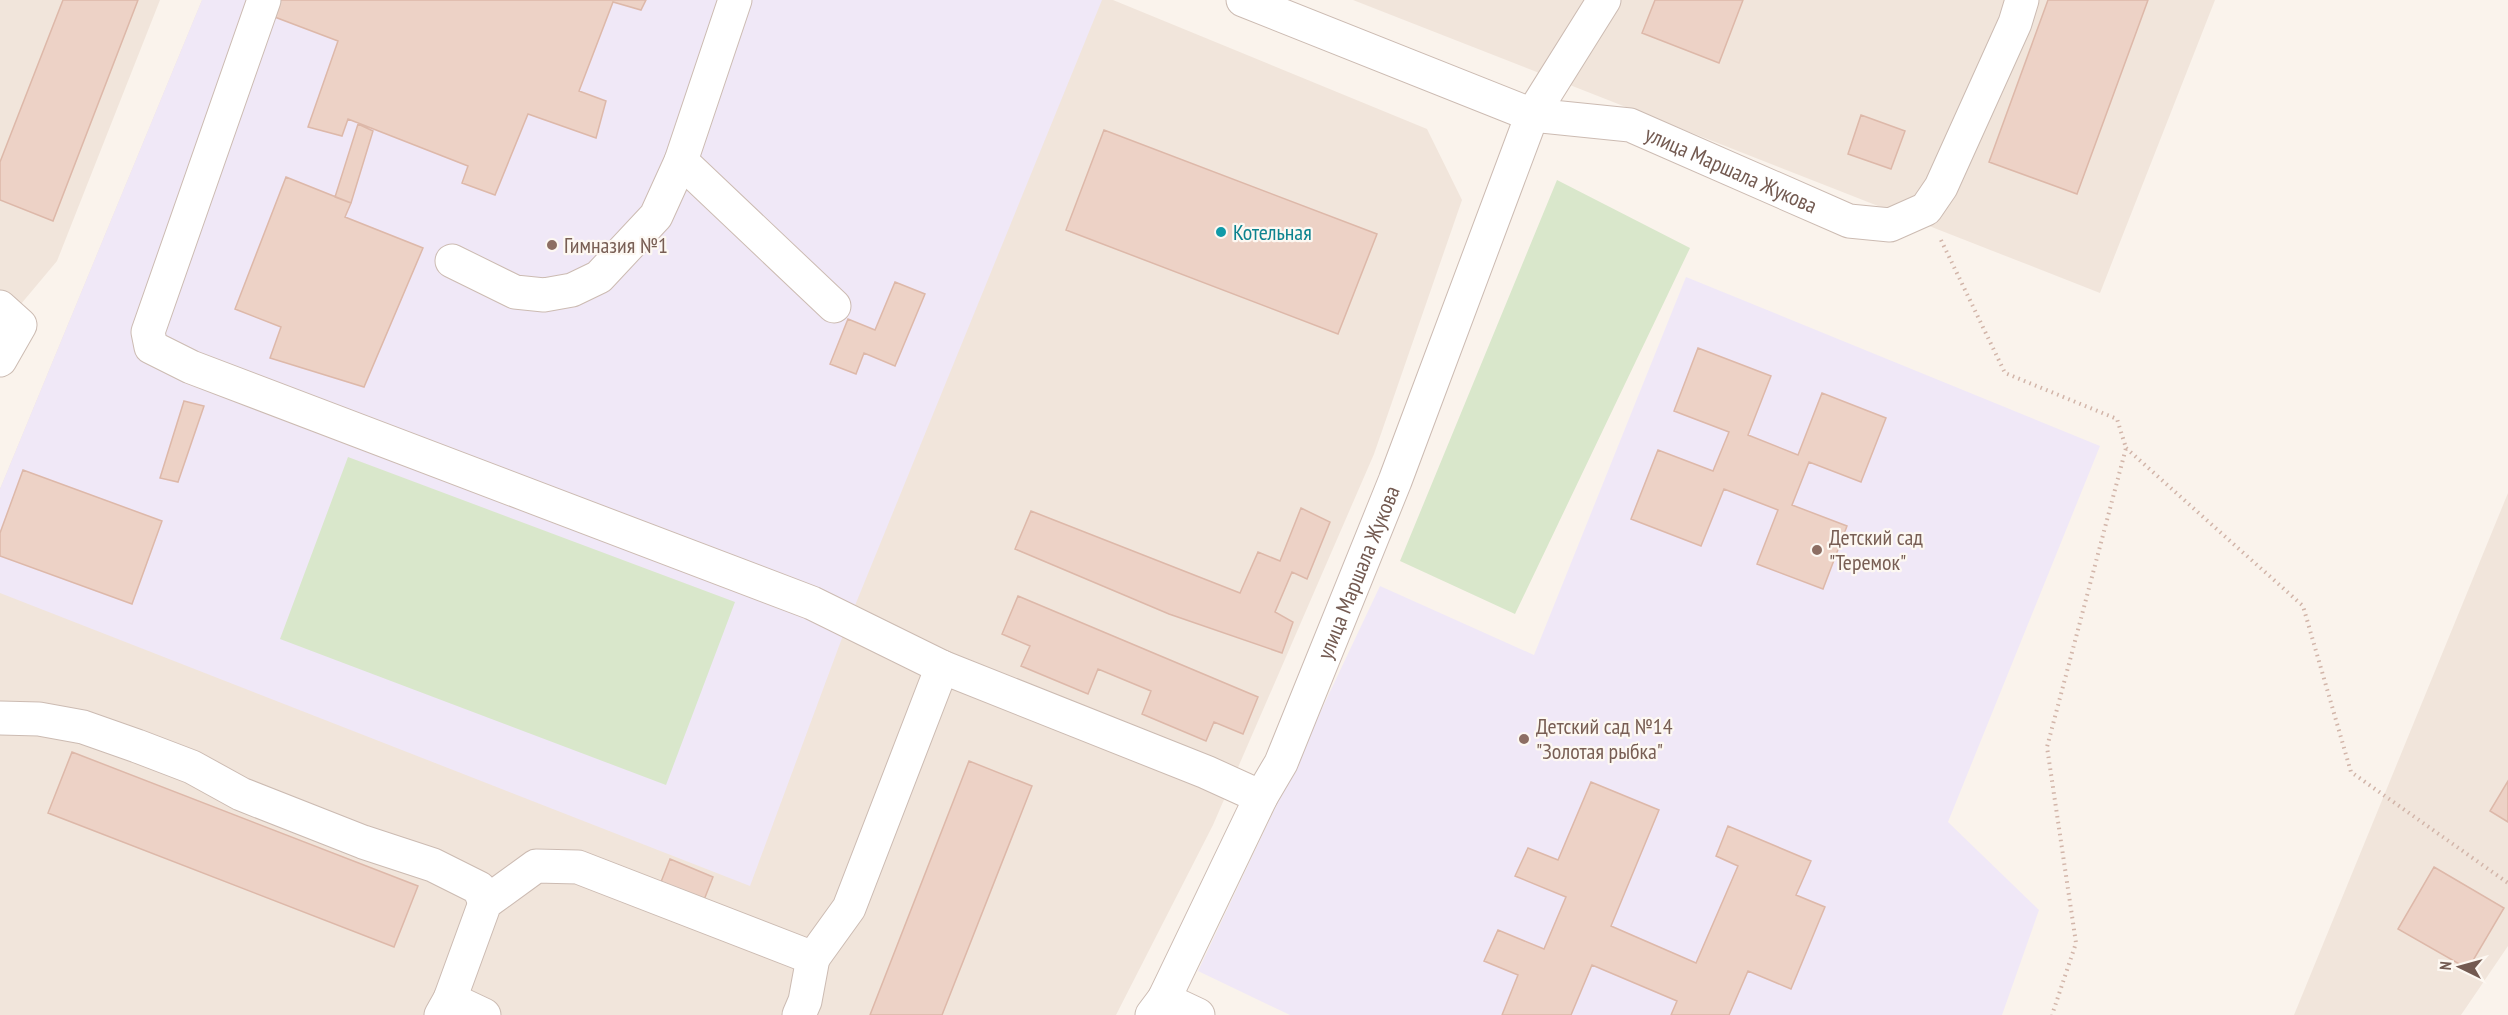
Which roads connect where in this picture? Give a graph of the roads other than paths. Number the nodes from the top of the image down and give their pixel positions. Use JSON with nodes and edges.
{"nodes":[{"id":1,"x":264,"y":0,"type":"edge"},
{"id":2,"x":735,"y":0,"type":"edge"},
{"id":3,"x":1604,"y":0,"type":"edge"},
{"id":4,"x":2022,"y":0,"type":"edge"},
{"id":5,"x":1255,"y":2,"type":"edge"},
{"id":6,"x":1532,"y":115,"type":"junction"},
{"id":7,"x":681,"y":161,"type":"junction"},
{"id":8,"x":452,"y":261,"type":"dead end"},
{"id":9,"x":834,"y":306,"type":"dead end"},
{"id":10,"x":10,"y":316,"type":"edge"},
{"id":11,"x":0,"y":360,"type":"edge"},
{"id":12,"x":942,"y":667,"type":"junction"},
{"id":13,"x":0,"y":718,"type":"edge"},
{"id":14,"x":1261,"y":797,"type":"junction"},
{"id":15,"x":485,"y":903,"type":"junction"},
{"id":16,"x":813,"y":958,"type":"junction"},
{"id":17,"x":445,"y":1007,"type":"edge"},
{"id":18,"x":1158,"y":1007,"type":"edge"},
{"id":19,"x":484,"y":1015,"type":"edge"},
{"id":20,"x":799,"y":1015,"type":"edge"},
{"id":21,"x":1198,"y":1015,"type":"edge"}],
"edges":[{"from":1,"to":12,"type":"street"},
{"from":2,"to":7,"type":"street"},
{"from":3,"to":6,"type":"street"},
{"from":4,"to":6,"type":"street","name":"улица Маршала Жукова"},
{"from":5,"to":6,"type":"street","name":"улица Маршала Жукова"},
{"from":6,"to":14,"type":"street","name":"улица Маршала Жукова"},
{"from":7,"to":8,"type":"street"},
{"from":7,"to":9,"type":"street"},
{"from":10,"to":11,"type":"street"},
{"from":12,"to":14,"type":"street"},
{"from":12,"to":16,"type":"street"},
{"from":13,"to":15,"type":"street"},
{"from":14,"to":18,"type":"street","name":"улица Маршала Жукова"},
{"from":15,"to":16,"type":"street"},
{"from":15,"to":17,"type":"street"},
{"from":16,"to":20,"type":"street"},
{"from":17,"to":19,"type":"street"},
{"from":18,"to":21,"type":"street"}]}
